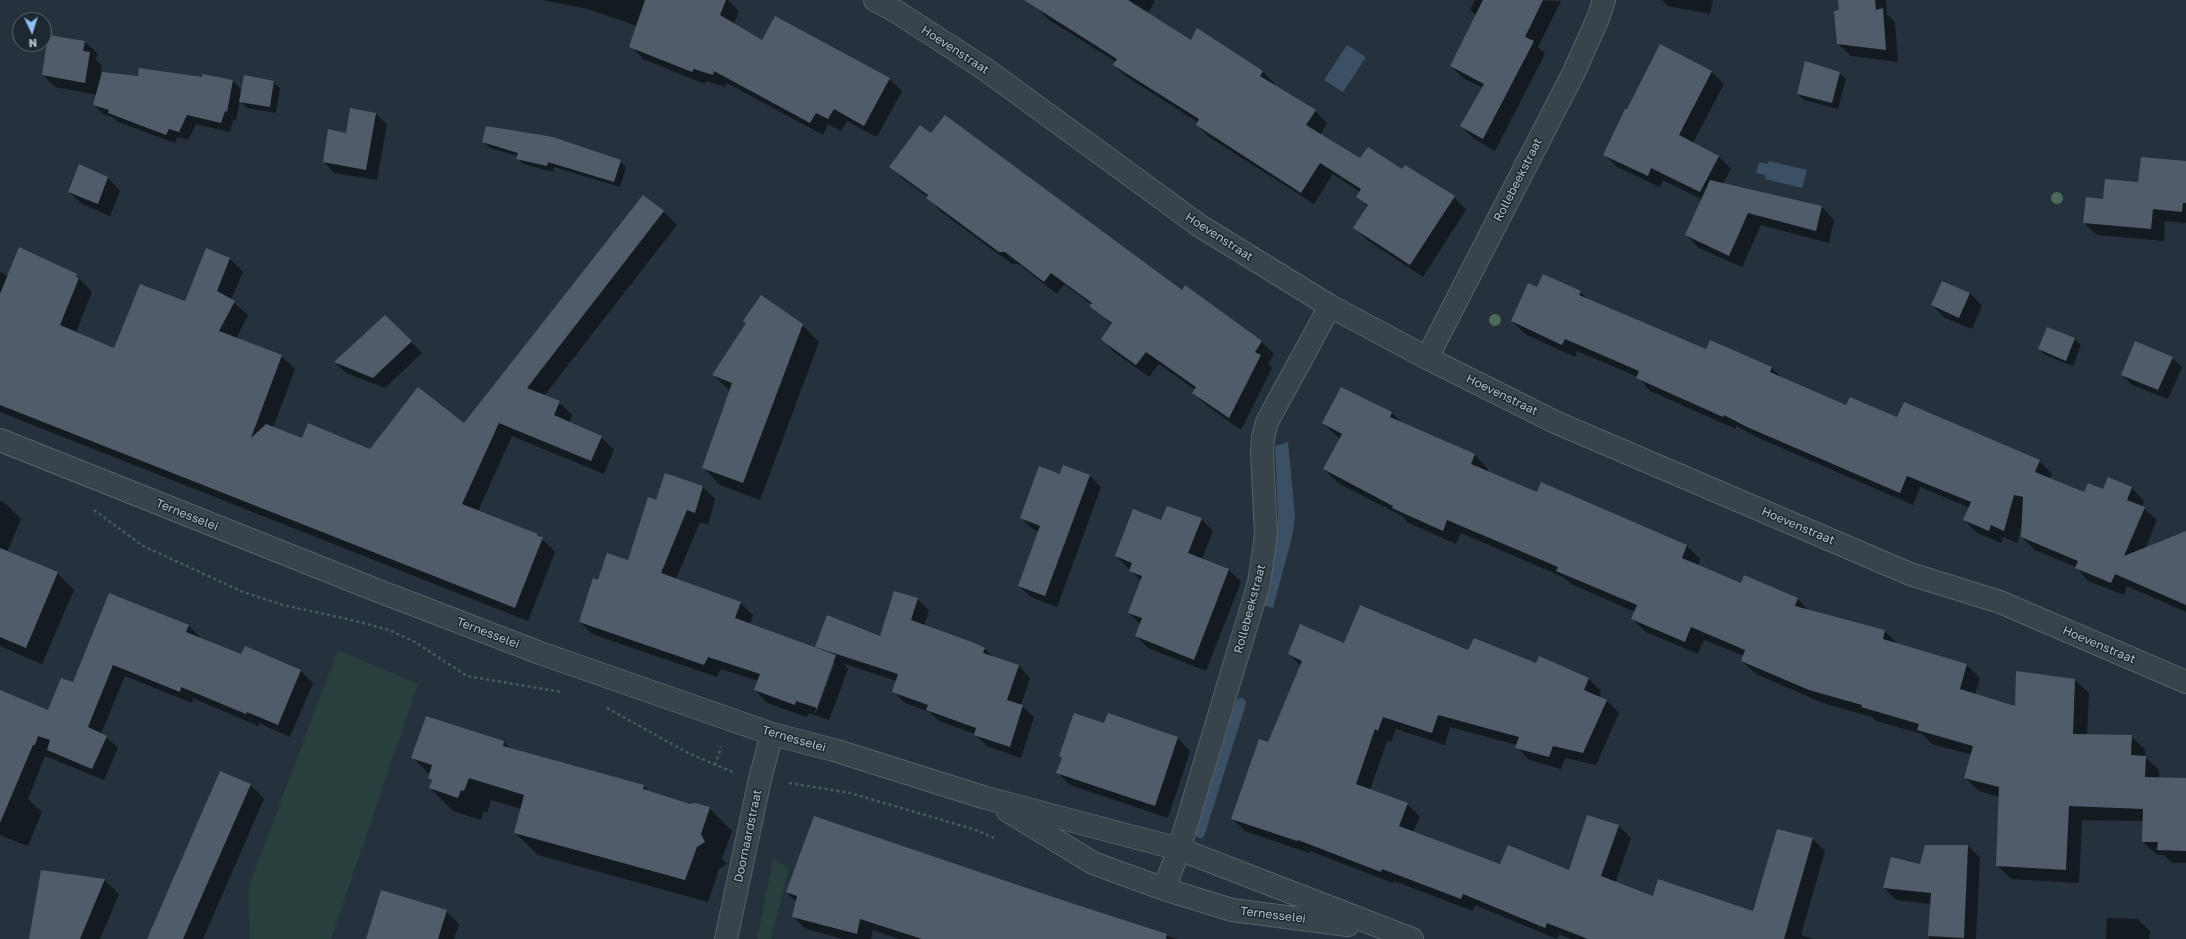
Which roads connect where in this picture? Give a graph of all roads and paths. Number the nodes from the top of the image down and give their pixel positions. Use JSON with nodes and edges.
{"nodes":[{"id":1,"x":875,"y":0,"type":"edge"},
{"id":2,"x":1604,"y":0,"type":"edge"},
{"id":3,"x":1330,"y":306,"type":"junction"},
{"id":4,"x":1427,"y":358,"type":"junction"},
{"id":5,"x":0,"y":440,"type":"edge"},
{"id":6,"x":88,"y":505,"type":"dead end"},
{"id":7,"x":2186,"y":682,"type":"edge"},
{"id":8,"x":568,"y":694,"type":"dead end"},
{"id":9,"x":601,"y":706,"type":"dead end"},
{"id":10,"x":772,"y":734,"type":"junction"},
{"id":11,"x":760,"y":779,"type":"junction"},
{"id":12,"x":986,"y":798,"type":"junction"},
{"id":13,"x":1000,"y":840,"type":"dead end"},
{"id":14,"x":1179,"y":849,"type":"junction"},
{"id":15,"x":1164,"y":889,"type":"junction"},
{"id":16,"x":1385,"y":930,"type":"junction"},
{"id":17,"x":726,"y":939,"type":"edge"},
{"id":18,"x":1412,"y":939,"type":"edge"}],
"edges":[{"from":1,"to":3,"type":"street","name":"Hoevenstraat"},
{"from":2,"to":4,"type":"street","name":"Rollebeekstraat"},
{"from":3,"to":4,"type":"street","name":"Hoevenstraat"},
{"from":3,"to":14,"type":"street","name":"Rollebeekstraat"},
{"from":4,"to":7,"type":"street","name":"Hoevenstraat"},
{"from":5,"to":10,"type":"street","name":"Ternesselei"},
{"from":6,"to":8,"type":"path"},
{"from":9,"to":11,"type":"path"},
{"from":10,"to":11,"type":"street","name":"Doornaardstraat"},
{"from":10,"to":12,"type":"street","name":"Ternesselei"},
{"from":11,"to":13,"type":"path"},
{"from":11,"to":17,"type":"street","name":"Doornaardstraat"},
{"from":12,"to":14,"type":"street","name":"Ternesselei"},
{"from":12,"to":15,"type":"street","name":"Ternesselei"},
{"from":14,"to":15,"type":"street"},
{"from":14,"to":16,"type":"street","name":"Ternesselei"},
{"from":15,"to":16,"type":"street","name":"Ternesselei"},
{"from":16,"to":18,"type":"street","name":"Ternesselei"}]}
